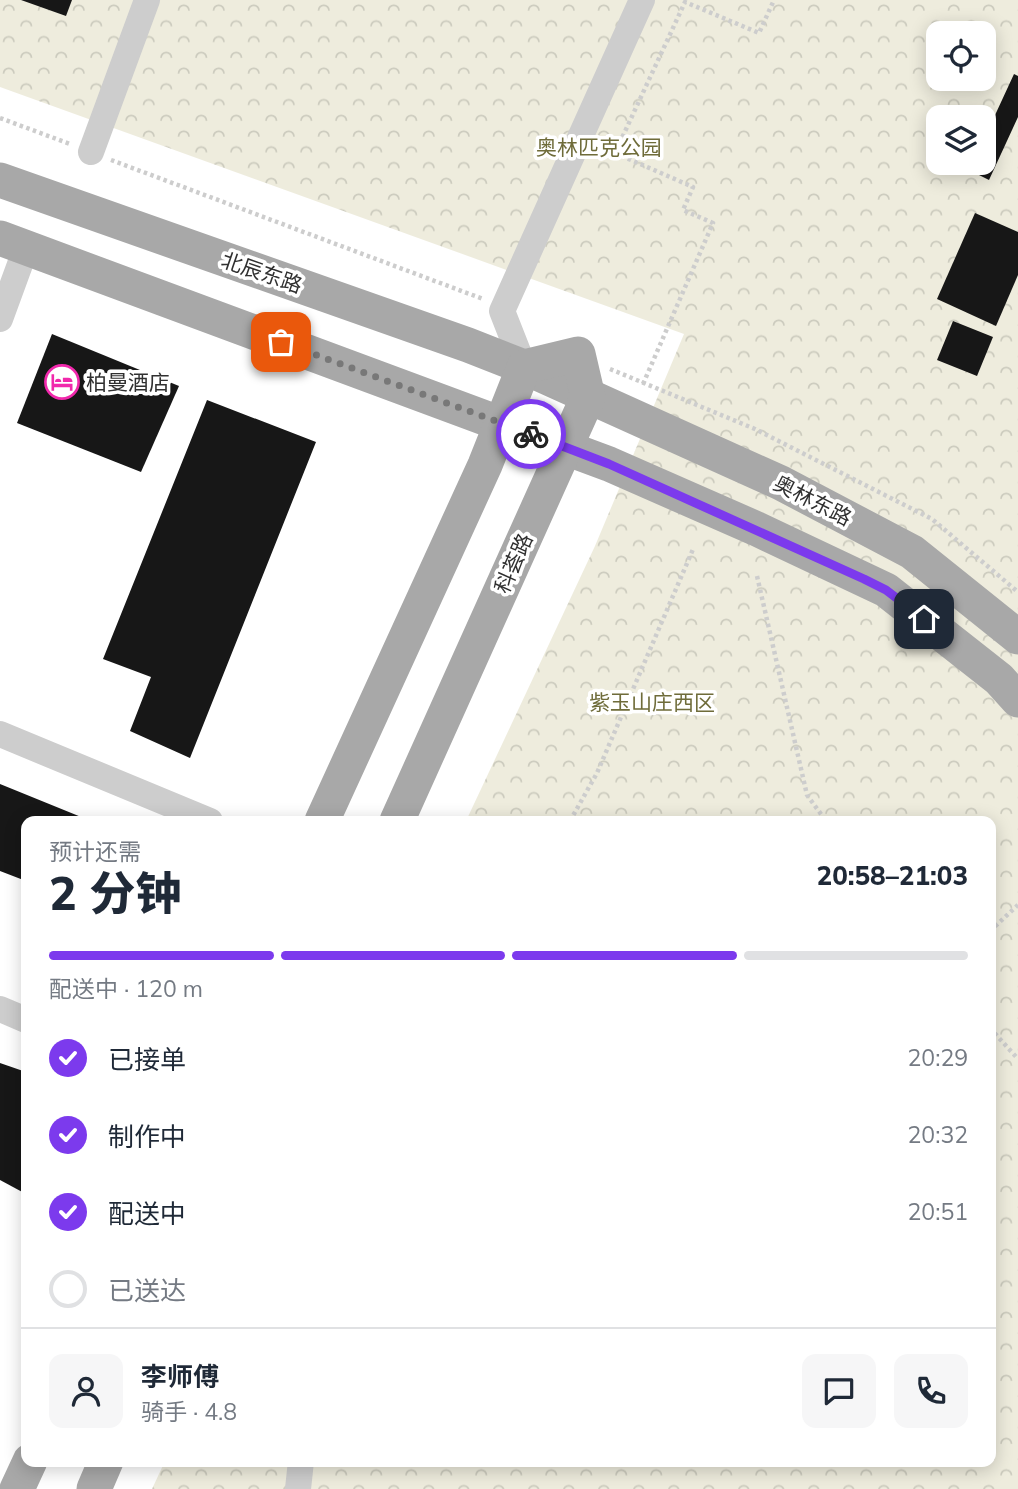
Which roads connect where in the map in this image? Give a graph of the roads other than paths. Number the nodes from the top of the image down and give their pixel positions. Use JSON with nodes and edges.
{"nodes":[{"id":1,"x":147,"y":0,"type":"edge"},
{"id":2,"x":642,"y":0,"type":"edge"},
{"id":3,"x":92,"y":152,"type":"dead end"},
{"id":4,"x":0,"y":180,"type":"edge"},
{"id":5,"x":13,"y":243,"type":"edge"},
{"id":6,"x":0,"y":319,"type":"edge"},
{"id":7,"x":524,"y":367,"type":"junction"},
{"id":8,"x":588,"y":397,"type":"junction"},
{"id":9,"x":502,"y":423,"type":"junction"},
{"id":10,"x":566,"y":448,"type":"junction"},
{"id":11,"x":1018,"y":637,"type":"edge"},
{"id":12,"x":1018,"y":700,"type":"edge"},
{"id":13,"x":0,"y":734,"type":"edge"},
{"id":14,"x":198,"y":816,"type":"edge"},
{"id":15,"x":325,"y":816,"type":"edge"},
{"id":16,"x":399,"y":816,"type":"edge"},
{"id":17,"x":0,"y":1009,"type":"edge"},
{"id":18,"x":21,"y":1018,"type":"edge"},
{"id":19,"x":27,"y":1467,"type":"edge"},
{"id":20,"x":103,"y":1467,"type":"edge"},
{"id":21,"x":300,"y":1467,"type":"edge"},
{"id":22,"x":17,"y":1489,"type":"edge"},
{"id":23,"x":94,"y":1489,"type":"edge"},
{"id":24,"x":298,"y":1489,"type":"edge"}],
"edges":[{"from":1,"to":3,"type":"street"},
{"from":2,"to":7,"type":"street"},
{"from":4,"to":7,"type":"main road","name":"北辰东路"},
{"from":5,"to":6,"type":"street"},
{"from":5,"to":9,"type":"main road"},
{"from":7,"to":8,"type":"main road"},
{"from":7,"to":9,"type":"main road"},
{"from":8,"to":10,"type":"main road","name":"科荟路"},
{"from":8,"to":11,"type":"main road","name":"奥林东路"},
{"from":9,"to":10,"type":"main road"},
{"from":9,"to":15,"type":"main road"},
{"from":10,"to":12,"type":"main road"},
{"from":10,"to":16,"type":"main road","name":"科荟路"},
{"from":13,"to":14,"type":"street"},
{"from":17,"to":18,"type":"street"},
{"from":19,"to":22,"type":"main road"},
{"from":20,"to":23,"type":"main road"},
{"from":21,"to":24,"type":"street"}]}
